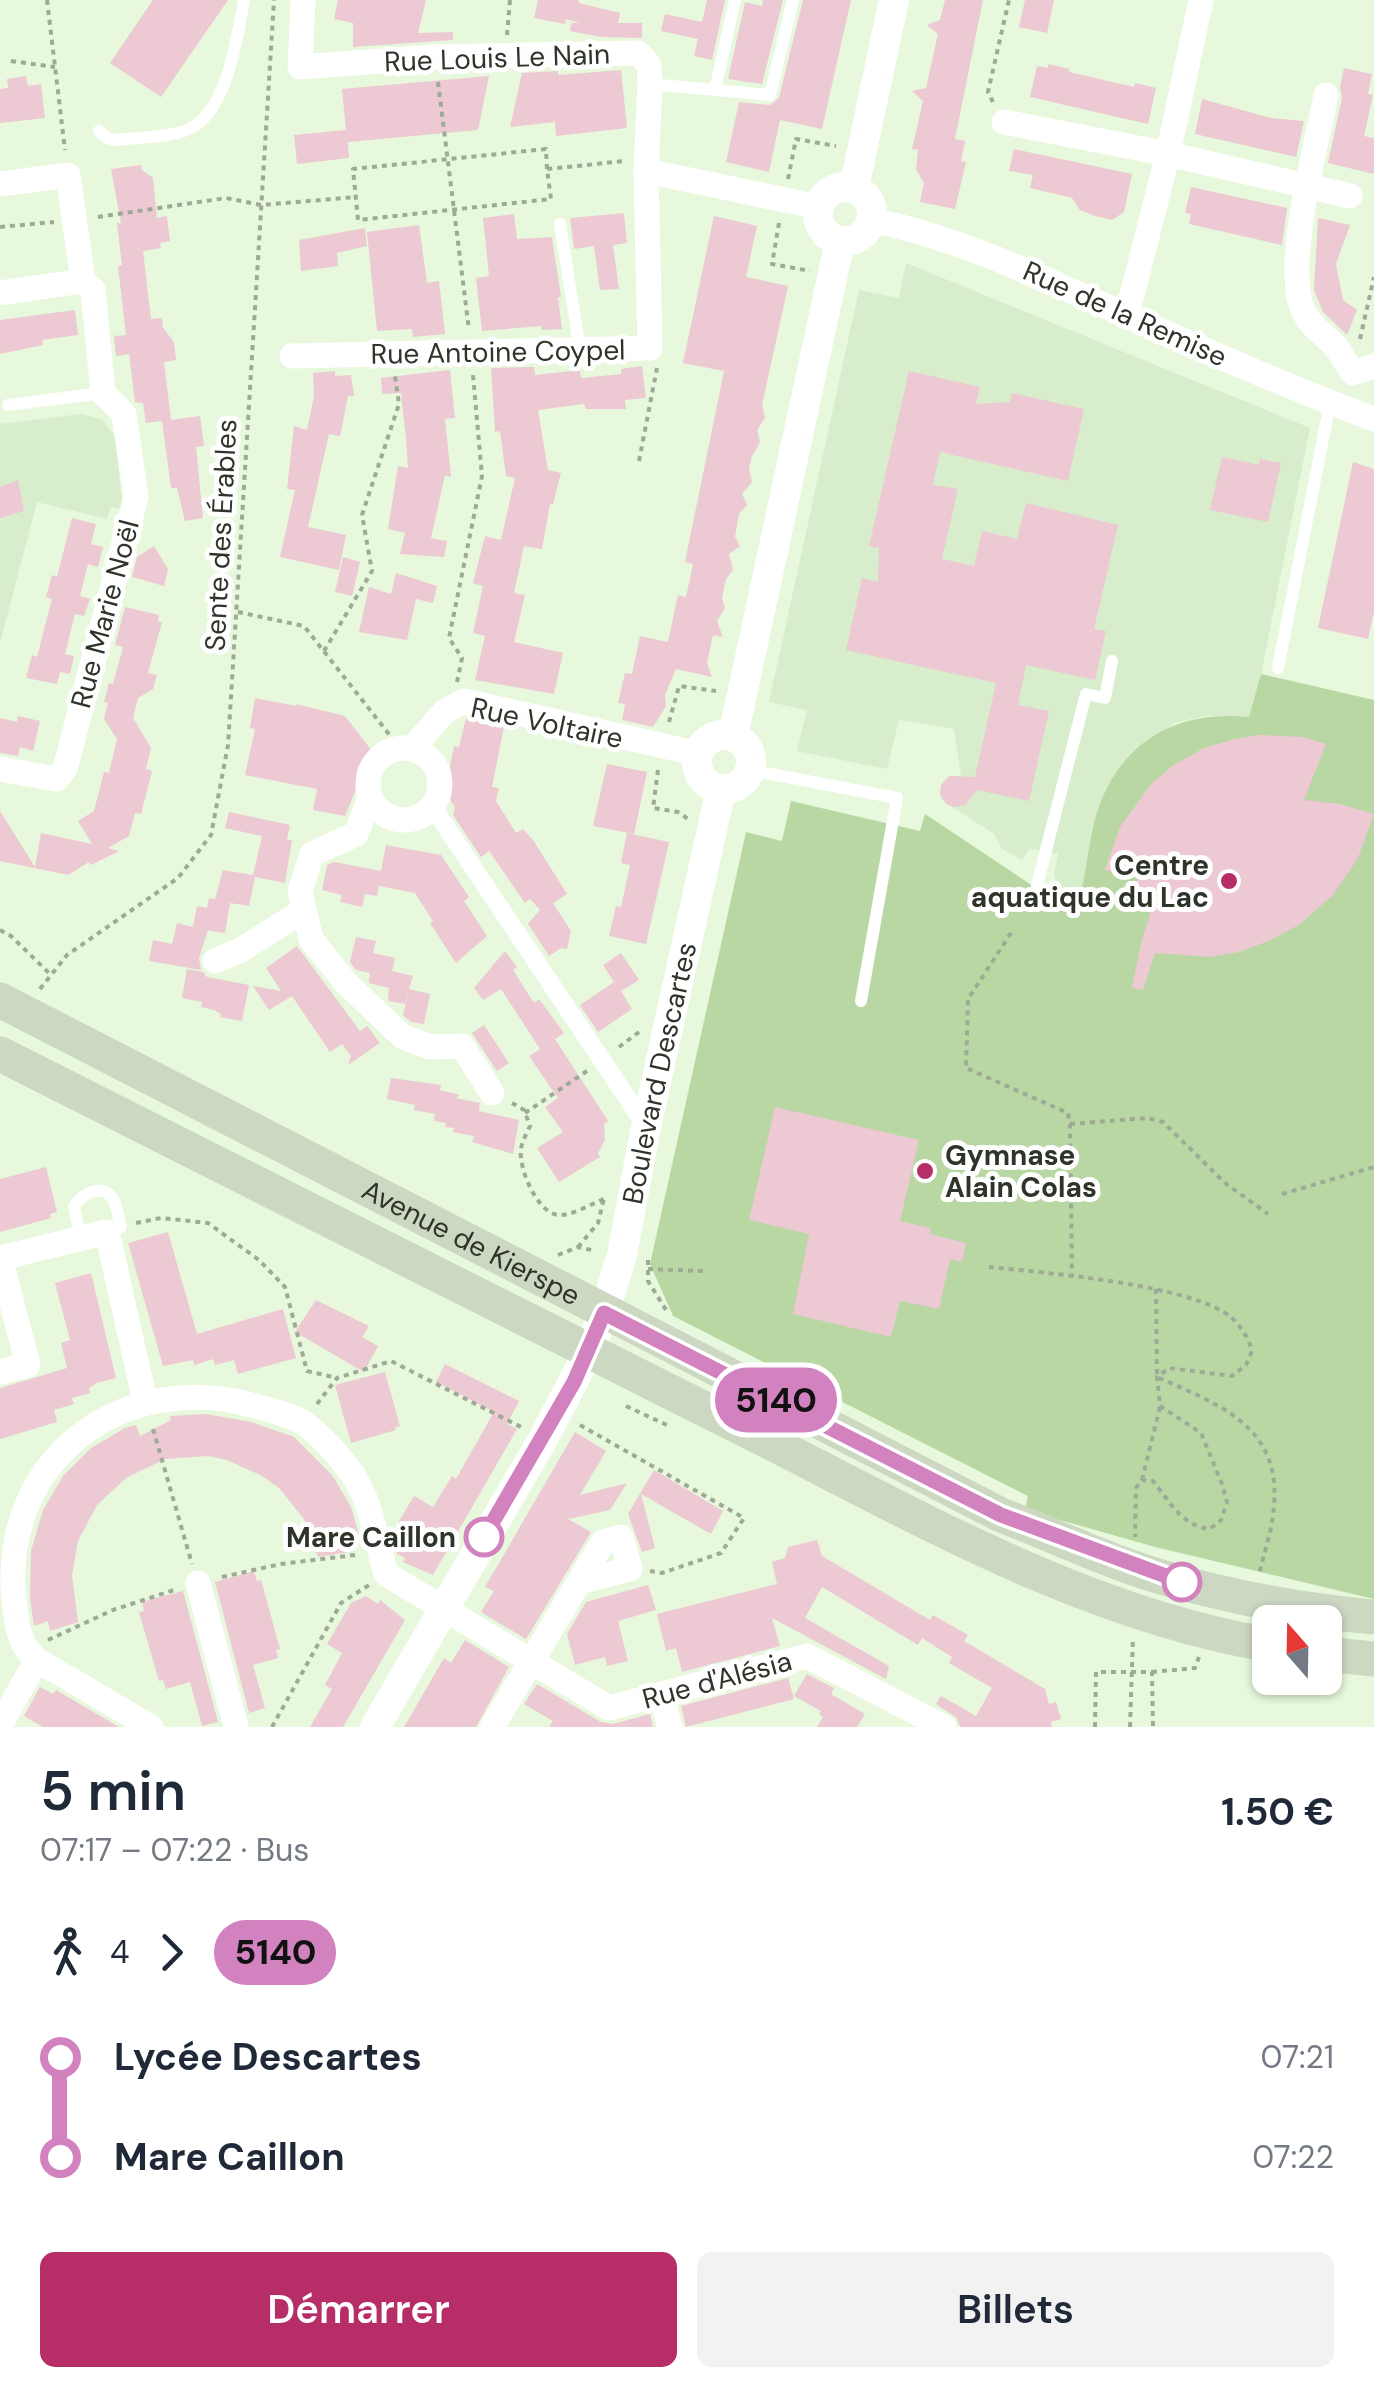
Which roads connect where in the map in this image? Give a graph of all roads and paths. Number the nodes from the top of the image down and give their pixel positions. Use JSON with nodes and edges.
{"nodes":[{"id":1,"x":47,"y":0,"type":"edge"},
{"id":2,"x":244,"y":0,"type":"edge"},
{"id":3,"x":274,"y":0,"type":"edge"},
{"id":4,"x":303,"y":0,"type":"edge"},
{"id":5,"x":510,"y":0,"type":"edge"},
{"id":6,"x":735,"y":0,"type":"edge"},
{"id":7,"x":793,"y":0,"type":"edge"},
{"id":8,"x":894,"y":0,"type":"edge"},
{"id":9,"x":1009,"y":0,"type":"edge"},
{"id":10,"x":1201,"y":0,"type":"edge"},
{"id":11,"x":508,"y":55,"type":"junction"},
{"id":12,"x":434,"y":57,"type":"junction"},
{"id":13,"x":11,"y":61,"type":"dead end"},
{"id":14,"x":55,"y":67,"type":"junction"},
{"id":15,"x":650,"y":84,"type":"junction"},
{"id":16,"x":715,"y":90,"type":"junction"},
{"id":17,"x":1326,"y":95,"type":"dead end"},
{"id":18,"x":1004,"y":122,"type":"joint"},
{"id":19,"x":99,"y":131,"type":"dead end"},
{"id":20,"x":836,"y":146,"type":"dead end"},
{"id":21,"x":1168,"y":154,"type":"junction"},
{"id":22,"x":448,"y":160,"type":"junction"},
{"id":23,"x":646,"y":165,"type":"junction"},
{"id":24,"x":548,"y":169,"type":"junction"},
{"id":25,"x":68,"y":175,"type":"junction"},
{"id":26,"x":0,"y":184,"type":"edge"},
{"id":27,"x":854,"y":188,"type":"junction"},
{"id":28,"x":1308,"y":188,"type":"junction"},
{"id":29,"x":356,"y":196,"type":"junction"},
{"id":30,"x":1350,"y":196,"type":"dead end"},
{"id":31,"x":784,"y":198,"type":"junction"},
{"id":32,"x":261,"y":205,"type":"junction"},
{"id":33,"x":819,"y":207,"type":"junction"},
{"id":34,"x":454,"y":210,"type":"junction"},
{"id":35,"x":74,"y":220,"type":"junction"},
{"id":36,"x":872,"y":220,"type":"junction"},
{"id":37,"x":560,"y":224,"type":"dead end"},
{"id":38,"x":0,"y":228,"type":"edge"},
{"id":39,"x":840,"y":240,"type":"junction"},
{"id":40,"x":832,"y":278,"type":"junction"},
{"id":41,"x":1374,"y":278,"type":"edge"},
{"id":42,"x":83,"y":281,"type":"junction"},
{"id":43,"x":0,"y":293,"type":"edge"},
{"id":44,"x":1126,"y":315,"type":"junction"},
{"id":45,"x":650,"y":348,"type":"junction"},
{"id":46,"x":580,"y":350,"type":"junction"},
{"id":47,"x":471,"y":352,"type":"junction"},
{"id":48,"x":393,"y":354,"type":"junction"},
{"id":49,"x":292,"y":356,"type":"dead end"},
{"id":50,"x":1364,"y":370,"type":"edge"},
{"id":51,"x":104,"y":393,"type":"junction"},
{"id":52,"x":1337,"y":405,"type":"junction"},
{"id":53,"x":8,"y":406,"type":"dead end"},
{"id":54,"x":1374,"y":419,"type":"edge"},
{"id":55,"x":639,"y":461,"type":"dead end"},
{"id":56,"x":236,"y":611,"type":"junction"},
{"id":57,"x":324,"y":651,"type":"junction"},
{"id":58,"x":1112,"y":660,"type":"dead end"},
{"id":59,"x":1278,"y":668,"type":"dead end"},
{"id":60,"x":457,"y":682,"type":"dead end"},
{"id":61,"x":733,"y":736,"type":"junction"},
{"id":62,"x":406,"y":748,"type":"junction"},
{"id":63,"x":698,"y":754,"type":"junction"},
{"id":64,"x":0,"y":769,"type":"edge"},
{"id":65,"x":750,"y":770,"type":"junction"},
{"id":66,"x":721,"y":789,"type":"junction"},
{"id":67,"x":370,"y":798,"type":"junction"},
{"id":68,"x":432,"y":806,"type":"junction"},
{"id":69,"x":1036,"y":885,"type":"dead end"},
{"id":70,"x":304,"y":910,"type":"junction"},
{"id":71,"x":0,"y":930,"type":"edge"},
{"id":72,"x":1011,"y":932,"type":"dead end"},
{"id":73,"x":214,"y":960,"type":"dead end"},
{"id":74,"x":52,"y":975,"type":"junction"},
{"id":75,"x":37,"y":993,"type":"dead end"},
{"id":76,"x":0,"y":1000,"type":"edge"},
{"id":77,"x":861,"y":1001,"type":"dead end"},
{"id":78,"x":0,"y":1054,"type":"edge"},
{"id":79,"x":492,"y":1093,"type":"joint"},
{"id":80,"x":1070,"y":1124,"type":"junction"},
{"id":81,"x":646,"y":1127,"type":"junction"},
{"id":82,"x":1374,"y":1167,"type":"edge"},
{"id":83,"x":1282,"y":1194,"type":"dead end"},
{"id":84,"x":604,"y":1200,"type":"dead end"},
{"id":85,"x":1268,"y":1214,"type":"dead end"},
{"id":86,"x":319,"y":1216,"type":"junction"},
{"id":87,"x":114,"y":1230,"type":"junction"},
{"id":88,"x":81,"y":1238,"type":"junction"},
{"id":89,"x":601,"y":1252,"type":"dead end"},
{"id":90,"x":552,"y":1257,"type":"dead end"},
{"id":91,"x":0,"y":1258,"type":"edge"},
{"id":92,"x":648,"y":1260,"type":"dead end"},
{"id":93,"x":988,"y":1267,"type":"dead end"},
{"id":94,"x":648,"y":1268,"type":"junction"},
{"id":95,"x":703,"y":1271,"type":"dead end"},
{"id":96,"x":1072,"y":1276,"type":"junction"},
{"id":97,"x":1156,"y":1290,"type":"junction"},
{"id":98,"x":604,"y":1313,"type":"junction"},
{"id":99,"x":674,"y":1319,"type":"dead end"},
{"id":100,"x":588,"y":1353,"type":"junction"},
{"id":101,"x":0,"y":1372,"type":"edge"},
{"id":102,"x":1157,"y":1377,"type":"junction"},
{"id":103,"x":337,"y":1378,"type":"junction"},
{"id":104,"x":145,"y":1401,"type":"junction"},
{"id":105,"x":1160,"y":1406,"type":"junction"},
{"id":106,"x":305,"y":1424,"type":"junction"},
{"id":107,"x":550,"y":1425,"type":"junction"},
{"id":108,"x":874,"y":1450,"type":"junction"},
{"id":109,"x":1142,"y":1480,"type":"junction"},
{"id":110,"x":1136,"y":1503,"type":"dead end"},
{"id":111,"x":630,"y":1569,"type":"joint"},
{"id":112,"x":386,"y":1574,"type":"junction"},
{"id":113,"x":198,"y":1583,"type":"joint"},
{"id":114,"x":1257,"y":1584,"type":"dead end"},
{"id":115,"x":442,"y":1608,"type":"junction"},
{"id":116,"x":1374,"y":1616,"type":"edge"},
{"id":117,"x":10,"y":1631,"type":"edge"},
{"id":118,"x":1252,"y":1641,"type":"edge"},
{"id":119,"x":1342,"y":1656,"type":"edge"},
{"id":120,"x":1374,"y":1659,"type":"edge"},
{"id":121,"x":38,"y":1660,"type":"junction"},
{"id":122,"x":531,"y":1662,"type":"junction"},
{"id":123,"x":1194,"y":1668,"type":"dead end"},
{"id":124,"x":1152,"y":1672,"type":"junction"},
{"id":125,"x":1132,"y":1678,"type":"dead end"},
{"id":126,"x":661,"y":1694,"type":"junction"},
{"id":127,"x":0,"y":1724,"type":"edge"},
{"id":128,"x":150,"y":1727,"type":"edge"},
{"id":129,"x":236,"y":1727,"type":"edge"},
{"id":130,"x":272,"y":1727,"type":"edge"},
{"id":131,"x":375,"y":1727,"type":"edge"},
{"id":132,"x":492,"y":1727,"type":"edge"},
{"id":133,"x":670,"y":1727,"type":"edge"},
{"id":134,"x":944,"y":1727,"type":"edge"},
{"id":135,"x":1095,"y":1727,"type":"edge"},
{"id":136,"x":1130,"y":1727,"type":"edge"},
{"id":137,"x":1153,"y":1727,"type":"edge"}],
"edges":[{"from":1,"to":14,"type":"path"},
{"from":2,"to":19,"type":"lane"},
{"from":3,"to":32,"type":"path","name":"Sente des Érables"},
{"from":4,"to":12,"type":"street","name":"Rue Louis Le Nain"},
{"from":5,"to":11,"type":"path"},
{"from":6,"to":16,"type":"lane"},
{"from":7,"to":16,"type":"lane"},
{"from":8,"to":27,"type":"street"},
{"from":9,"to":18,"type":"path"},
{"from":10,"to":21,"type":"street"},
{"from":11,"to":12,"type":"street","name":"Rue Louis Le Nain"},
{"from":11,"to":15,"type":"street","name":"Rue Louis Le Nain"},
{"from":12,"to":22,"type":"path"},
{"from":13,"to":14,"type":"path"},
{"from":14,"to":25,"type":"path"},
{"from":15,"to":16,"type":"lane"},
{"from":15,"to":23,"type":"street"},
{"from":17,"to":28,"type":"street"},
{"from":18,"to":21,"type":"street"},
{"from":20,"to":31,"type":"path"},
{"from":21,"to":28,"type":"street"},
{"from":21,"to":44,"type":"street"},
{"from":22,"to":24,"type":"path"},
{"from":22,"to":29,"type":"path"},
{"from":22,"to":34,"type":"path"},
{"from":23,"to":24,"type":"path"},
{"from":23,"to":31,"type":"street"},
{"from":23,"to":45,"type":"street","name":"Rue Antoine Coypel"},
{"from":24,"to":34,"type":"path"},
{"from":25,"to":26,"type":"street"},
{"from":25,"to":35,"type":"street","name":"Rue Marie Noël"},
{"from":27,"to":33,"type":"street"},
{"from":27,"to":36,"type":"street"},
{"from":28,"to":30,"type":"street"},
{"from":28,"to":50,"type":"street"},
{"from":29,"to":32,"type":"path"},
{"from":29,"to":34,"type":"path"},
{"from":31,"to":33,"type":"street"},
{"from":31,"to":40,"type":"path"},
{"from":32,"to":35,"type":"path"},
{"from":32,"to":56,"type":"path","name":"Sente des Érables"},
{"from":33,"to":39,"type":"street"},
{"from":34,"to":47,"type":"path"},
{"from":35,"to":38,"type":"path"},
{"from":35,"to":42,"type":"street","name":"Rue Marie Noël"},
{"from":36,"to":39,"type":"street"},
{"from":36,"to":44,"type":"street","name":"Rue de la Remise"},
{"from":37,"to":46,"type":"lane"},
{"from":39,"to":40,"type":"street"},
{"from":40,"to":61,"type":"street"},
{"from":41,"to":50,"type":"path"},
{"from":42,"to":43,"type":"street"},
{"from":42,"to":51,"type":"street","name":"Rue Marie Noël"},
{"from":44,"to":52,"type":"street","name":"Rue de la Remise"},
{"from":45,"to":46,"type":"street","name":"Rue Antoine Coypel"},
{"from":45,"to":55,"type":"path"},
{"from":46,"to":47,"type":"street","name":"Rue Antoine Coypel"},
{"from":47,"to":48,"type":"street","name":"Rue Antoine Coypel"},
{"from":47,"to":60,"type":"path"},
{"from":48,"to":49,"type":"street","name":"Rue Antoine Coypel"},
{"from":48,"to":57,"type":"path"},
{"from":50,"to":52,"type":"street"},
{"from":51,"to":53,"type":"lane"},
{"from":51,"to":64,"type":"street","name":"Rue Marie Noël"},
{"from":52,"to":54,"type":"street","name":"Rue de la Remise"},
{"from":52,"to":59,"type":"lane"},
{"from":56,"to":57,"type":"path"},
{"from":56,"to":74,"type":"path","name":"Sente des Érables"},
{"from":57,"to":62,"type":"path"},
{"from":58,"to":69,"type":"lane"},
{"from":61,"to":63,"type":"street"},
{"from":61,"to":65,"type":"street"},
{"from":62,"to":63,"type":"street","name":"Rue Voltaire"},
{"from":62,"to":67,"type":"street"},
{"from":62,"to":68,"type":"street"},
{"from":63,"to":66,"type":"street"},
{"from":65,"to":66,"type":"street"},
{"from":65,"to":77,"type":"lane"},
{"from":66,"to":81,"type":"street","name":"Boulevard Descartes"},
{"from":67,"to":68,"type":"street"},
{"from":67,"to":70,"type":"street"},
{"from":68,"to":81,"type":"street"},
{"from":70,"to":73,"type":"street"},
{"from":70,"to":79,"type":"street"},
{"from":71,"to":74,"type":"path"},
{"from":72,"to":80,"type":"path"},
{"from":74,"to":75,"type":"path","name":"Sente des Érables"},
{"from":76,"to":98,"type":"main road","name":"Avenue de Kierspe"},
{"from":78,"to":86,"type":"main road","name":"Avenue de Kierspe"},
{"from":79,"to":84,"type":"path"},
{"from":80,"to":85,"type":"path"},
{"from":80,"to":96,"type":"path"},
{"from":81,"to":98,"type":"street","name":"Boulevard Descartes"},
{"from":82,"to":83,"type":"path"},
{"from":86,"to":98,"type":"main road"},
{"from":86,"to":100,"type":"main road","name":"Avenue de Kierspe"},
{"from":87,"to":88,"type":"street"},
{"from":87,"to":88,"type":"lane"},
{"from":87,"to":103,"type":"path"},
{"from":87,"to":104,"type":"street"},
{"from":88,"to":91,"type":"street"},
{"from":89,"to":90,"type":"path"},
{"from":91,"to":101,"type":"street"},
{"from":92,"to":94,"type":"path"},
{"from":93,"to":96,"type":"path"},
{"from":94,"to":95,"type":"path"},
{"from":94,"to":99,"type":"path"},
{"from":96,"to":97,"type":"path"},
{"from":97,"to":102,"type":"path"},
{"from":97,"to":102,"type":"path"},
{"from":98,"to":100,"type":"street","name":"Boulevard Descartes"},
{"from":98,"to":108,"type":"main road","name":"Avenue de Kierspe"},
{"from":100,"to":107,"type":"street","name":"Boulevard Descartes"},
{"from":100,"to":108,"type":"main road"},
{"from":100,"to":118,"type":"main road","name":"Avenue de Kierspe"},
{"from":102,"to":105,"type":"path"},
{"from":102,"to":114,"type":"path"},
{"from":103,"to":106,"type":"path"},
{"from":103,"to":107,"type":"path"},
{"from":104,"to":106,"type":"street"},
{"from":104,"to":113,"type":"path"},
{"from":104,"to":117,"type":"street"},
{"from":105,"to":109,"type":"path"},
{"from":105,"to":109,"type":"path"},
{"from":106,"to":112,"type":"street"},
{"from":107,"to":111,"type":"path"},
{"from":107,"to":115,"type":"street","name":"Boulevard Descartes"},
{"from":108,"to":116,"type":"main road","name":"Avenue de Kierspe"},
{"from":109,"to":110,"type":"path"},
{"from":111,"to":122,"type":"street"},
{"from":112,"to":115,"type":"street","name":"Rue d'Alésia"},
{"from":112,"to":130,"type":"path"},
{"from":113,"to":129,"type":"street"},
{"from":115,"to":122,"type":"street","name":"Rue d'Alésia"},
{"from":115,"to":131,"type":"street","name":"Boulevard Descartes"},
{"from":117,"to":121,"type":"street"},
{"from":119,"to":120,"type":"main road"},
{"from":121,"to":127,"type":"street"},
{"from":121,"to":128,"type":"street"},
{"from":122,"to":126,"type":"street","name":"Rue d'Alésia"},
{"from":122,"to":132,"type":"street"},
{"from":123,"to":124,"type":"path"},
{"from":124,"to":135,"type":"path"},
{"from":124,"to":137,"type":"path"},
{"from":125,"to":136,"type":"path"},
{"from":126,"to":133,"type":"street"},
{"from":126,"to":134,"type":"street","name":"Rue d'Alésia"}]}
